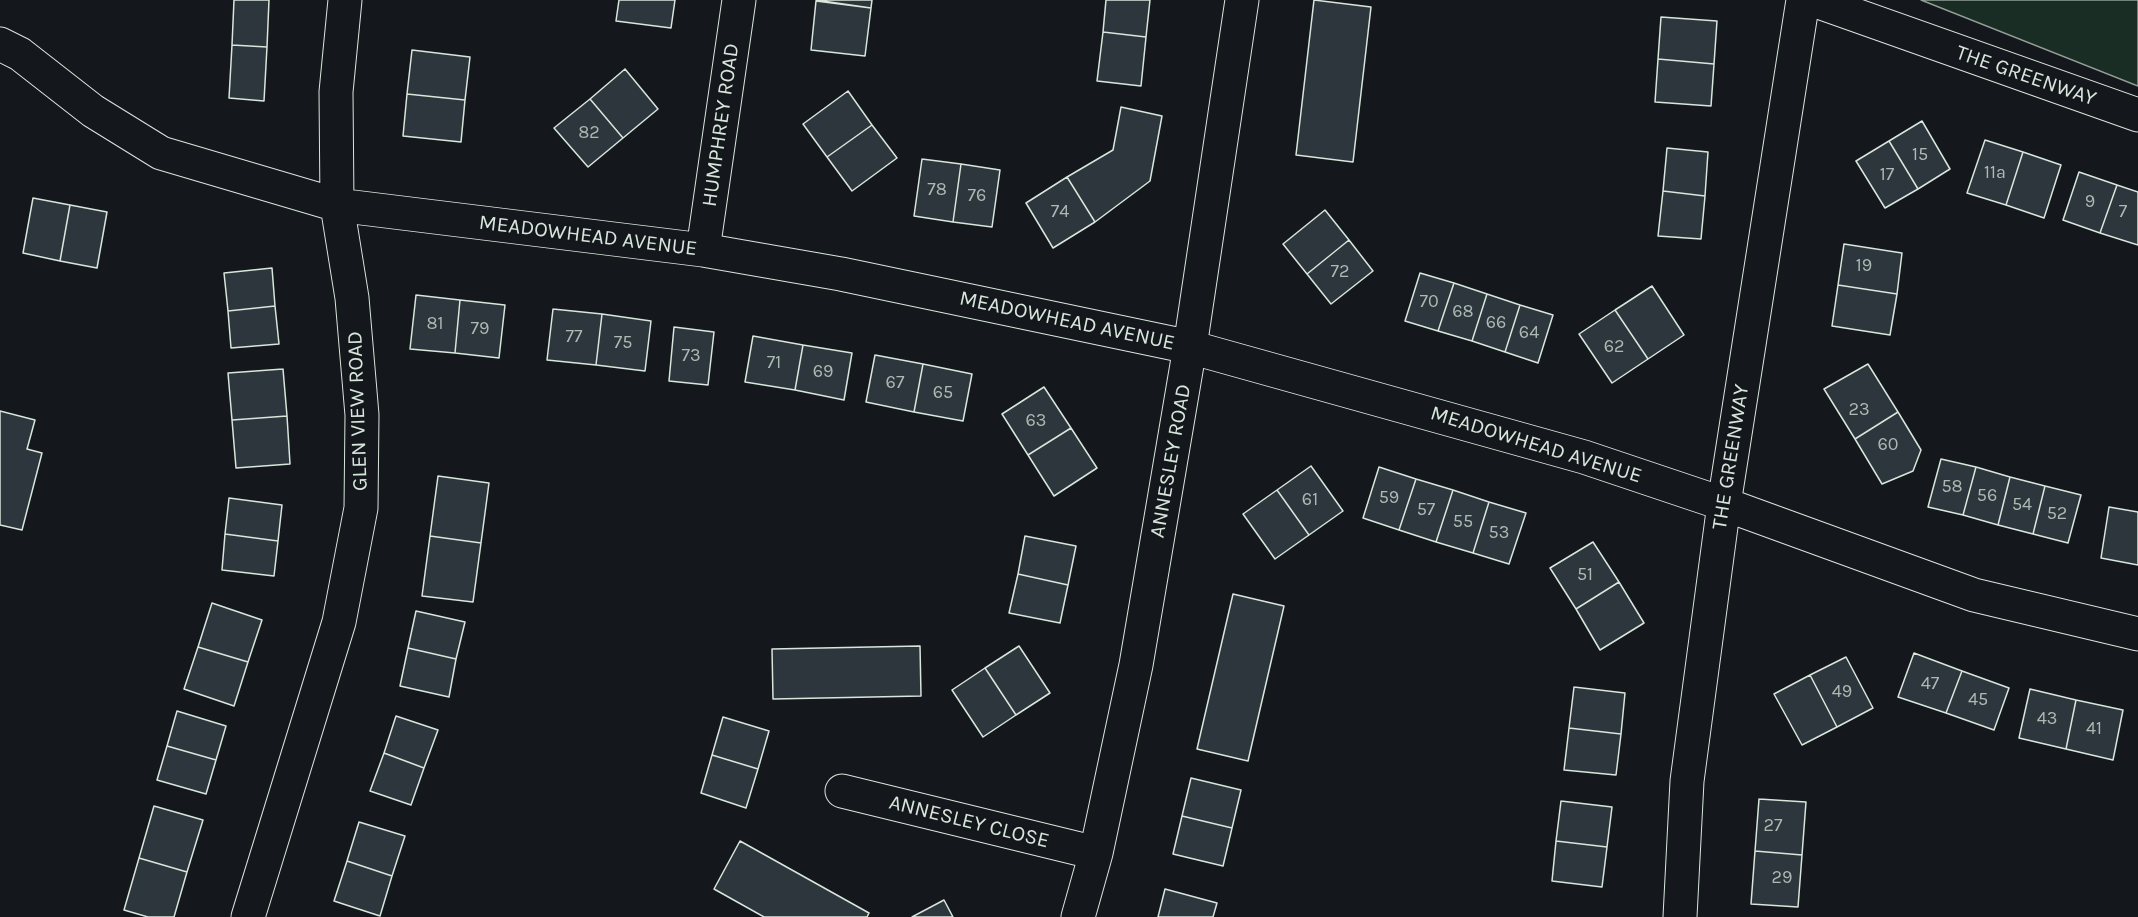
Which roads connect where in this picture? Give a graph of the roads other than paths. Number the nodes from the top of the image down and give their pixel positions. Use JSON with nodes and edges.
{"nodes":[{"id":1,"x":345,"y":0,"type":"edge"},
{"id":2,"x":739,"y":0,"type":"edge"},
{"id":3,"x":1242,"y":0,"type":"edge"},
{"id":4,"x":1803,"y":0,"type":"edge"},
{"id":5,"x":1813,"y":0,"type":"edge"},
{"id":6,"x":0,"y":44,"type":"edge"},
{"id":7,"x":2138,"y":115,"type":"edge"},
{"id":8,"x":337,"y":205,"type":"junction"},
{"id":9,"x":703,"y":250,"type":"junction"},
{"id":10,"x":1190,"y":347,"type":"junction"},
{"id":11,"x":1724,"y":504,"type":"junction"},
{"id":12,"x":2138,"y":634,"type":"edge"},
{"id":13,"x":842,"y":791,"type":"dead end"},
{"id":14,"x":1096,"y":853,"type":"junction"},
{"id":15,"x":248,"y":917,"type":"edge"},
{"id":16,"x":1078,"y":917,"type":"edge"},
{"id":17,"x":1680,"y":917,"type":"edge"}],
"edges":[{"from":1,"to":8,"type":"street","name":"GLEN VIEW ROAD"},
{"from":2,"to":9,"type":"street","name":"HUMPHREY ROAD"},
{"from":3,"to":10,"type":"street","name":"ANNESLEY ROAD"},
{"from":4,"to":11,"type":"street","name":"THE GREENWAY"},
{"from":5,"to":7,"type":"street","name":"THE GREENWAY"},
{"from":6,"to":8,"type":"street","name":"MEADOWHEAD AVENUE"},
{"from":8,"to":9,"type":"street","name":"MEADOWHEAD AVENUE"},
{"from":8,"to":15,"type":"street","name":"GLEN VIEW ROAD"},
{"from":9,"to":10,"type":"street","name":"MEADOWHEAD AVENUE"},
{"from":10,"to":11,"type":"street","name":"MEADOWHEAD AVENUE"},
{"from":10,"to":14,"type":"street","name":"ANNESLEY ROAD"},
{"from":11,"to":12,"type":"street","name":"MEADOWHEAD AVENUE"},
{"from":11,"to":17,"type":"street","name":"THE GREENWAY"},
{"from":13,"to":14,"type":"street","name":"ANNESLEY CLOSE"},
{"from":14,"to":16,"type":"street","name":"ANNESLEY ROAD"}]}
